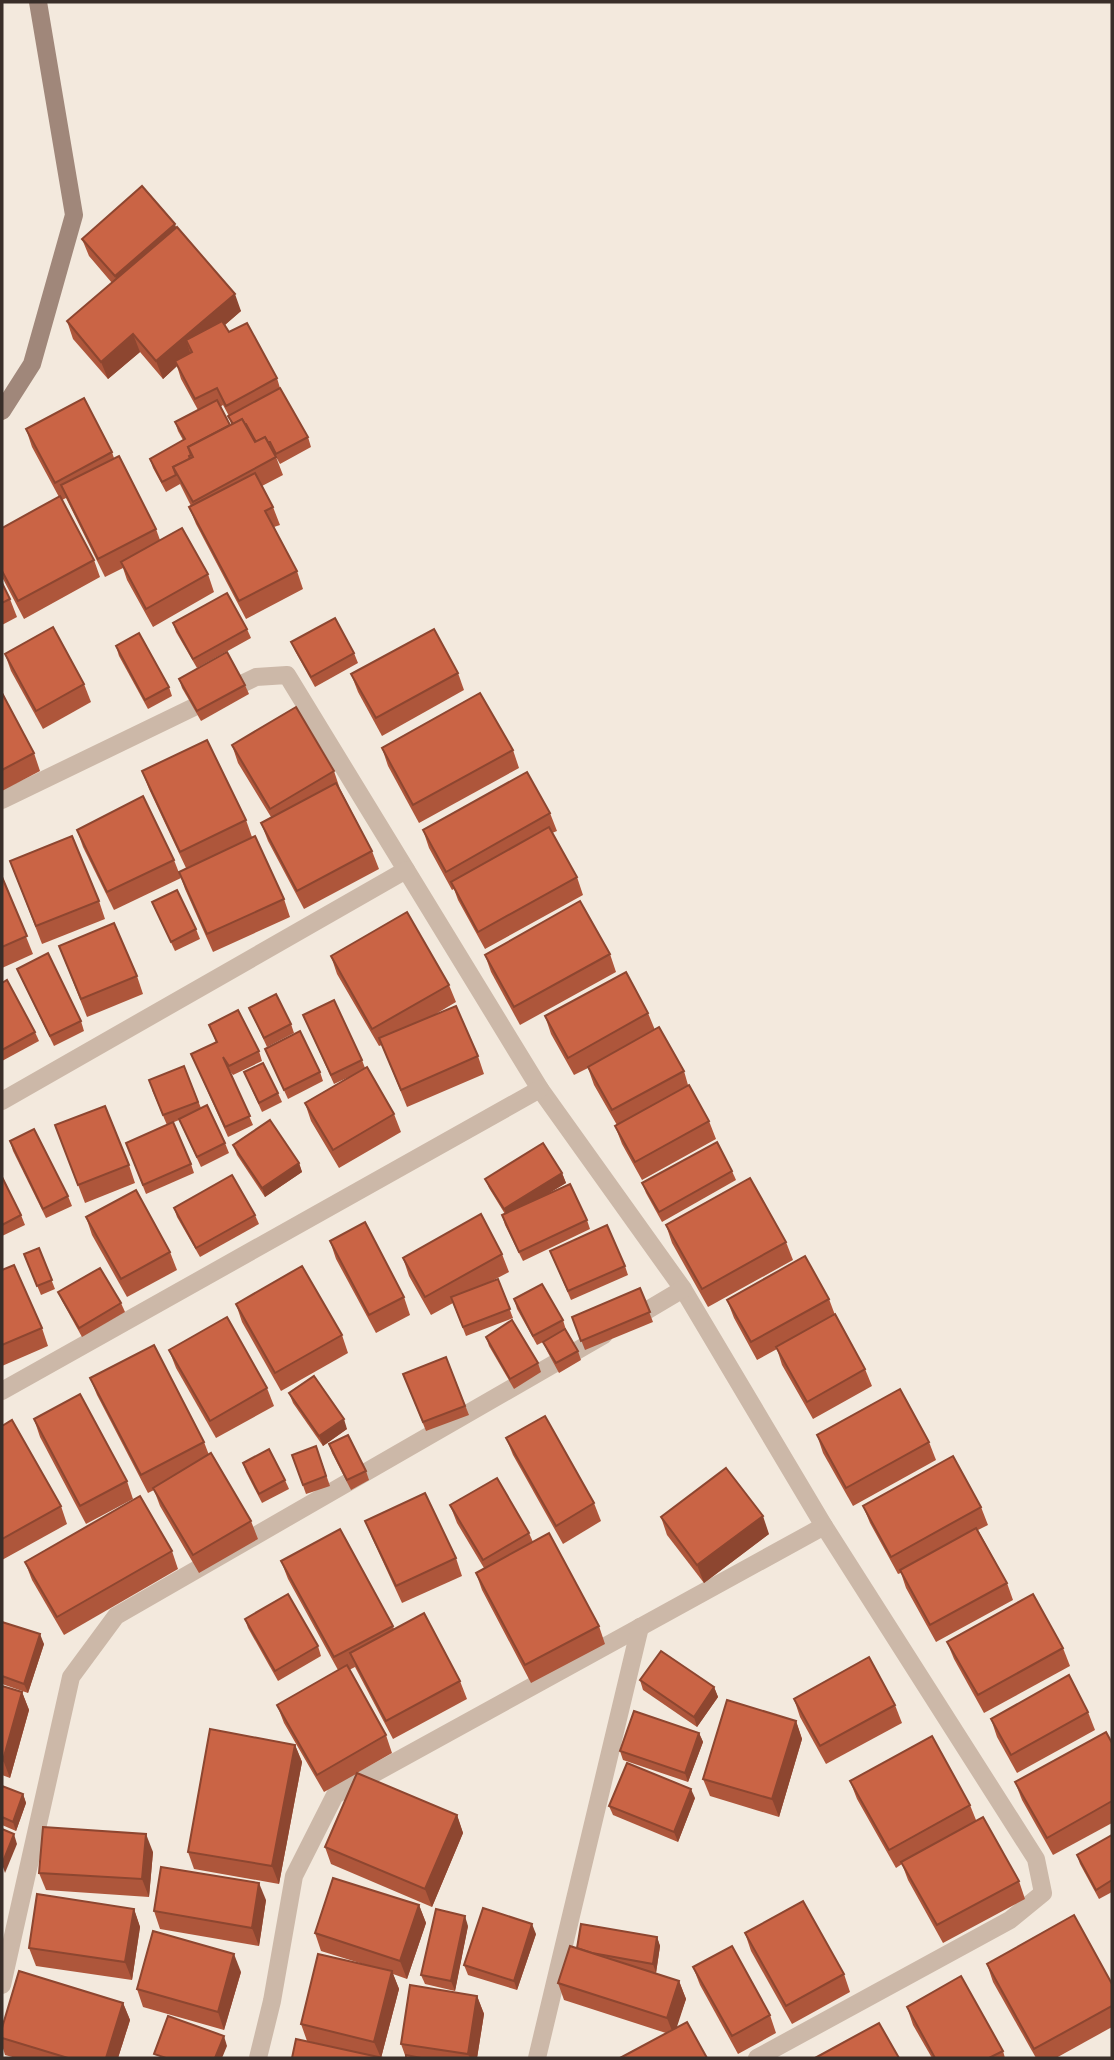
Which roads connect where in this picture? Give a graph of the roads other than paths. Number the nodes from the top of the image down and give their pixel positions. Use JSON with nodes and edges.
{"nodes":[{"id":1,"x":38,"y":2,"type":"edge"},
{"id":2,"x":2,"y":411,"type":"edge"},
{"id":3,"x":2,"y":800,"type":"edge"},
{"id":4,"x":406,"y":870,"type":"junction"},
{"id":5,"x":540,"y":1088,"type":"junction"},
{"id":6,"x":2,"y":1101,"type":"edge"},
{"id":7,"x":683,"y":1289,"type":"junction"},
{"id":8,"x":2,"y":1391,"type":"edge"},
{"id":9,"x":824,"y":1525,"type":"junction"},
{"id":10,"x":640,"y":1627,"type":"junction"},
{"id":11,"x":2,"y":1985,"type":"edge"},
{"id":12,"x":258,"y":2058,"type":"edge"},
{"id":13,"x":537,"y":2058,"type":"edge"},
{"id":14,"x":757,"y":2058,"type":"edge"}],
"edges":[{"from":1,"to":2,"type":"street"},
{"from":3,"to":4,"type":"street"},
{"from":4,"to":5,"type":"street"},
{"from":4,"to":6,"type":"street"},
{"from":5,"to":7,"type":"street"},
{"from":5,"to":8,"type":"street"},
{"from":7,"to":9,"type":"street"},
{"from":7,"to":11,"type":"street"},
{"from":9,"to":10,"type":"street"},
{"from":9,"to":14,"type":"street"},
{"from":10,"to":12,"type":"street"},
{"from":10,"to":13,"type":"street"}]}
